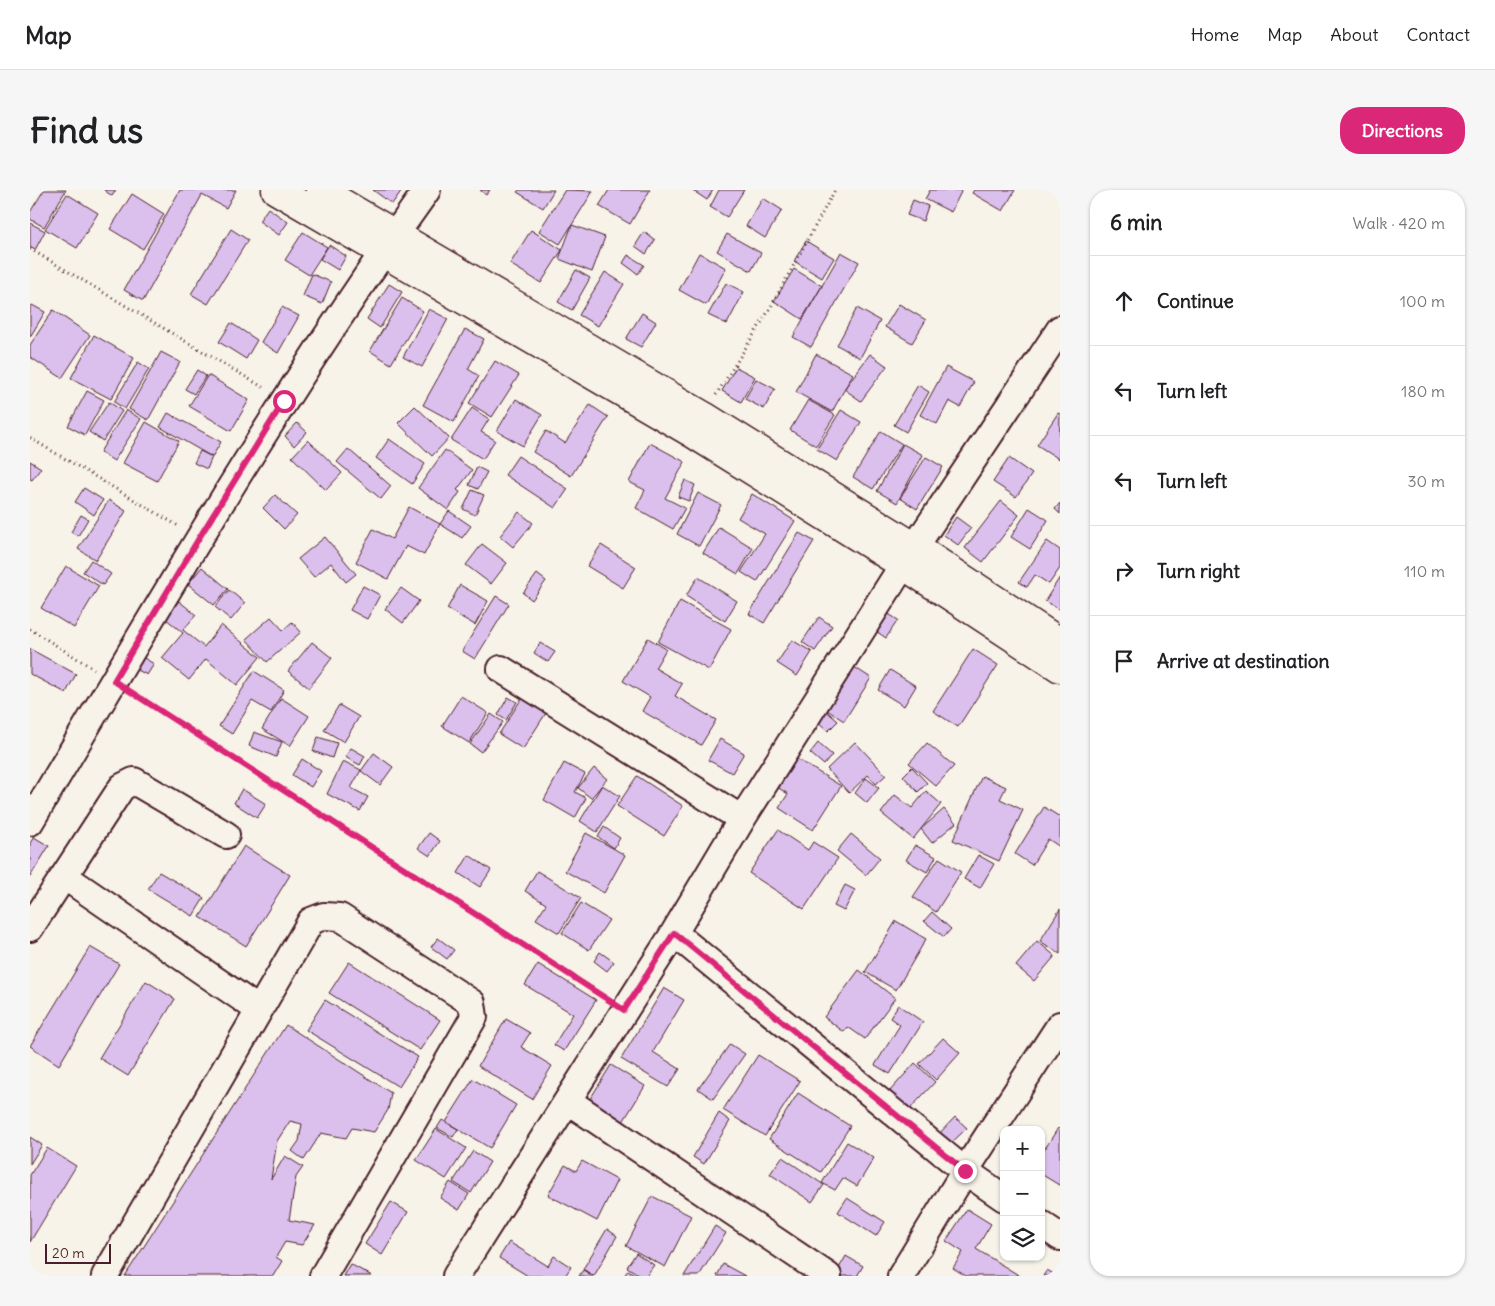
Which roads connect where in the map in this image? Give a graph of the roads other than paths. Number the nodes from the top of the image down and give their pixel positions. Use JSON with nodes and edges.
{"nodes":[{"id":1,"x":276,"y":190,"type":"edge"},
{"id":2,"x":320,"y":190,"type":"edge"},
{"id":3,"x":427,"y":190,"type":"edge"},
{"id":4,"x":389,"y":244,"type":"junction"},
{"id":5,"x":1060,"y":329,"type":"edge"},
{"id":6,"x":909,"y":556,"type":"junction"},
{"id":7,"x":1060,"y":642,"type":"edge"},
{"id":8,"x":1060,"y":668,"type":"edge"},
{"id":9,"x":501,"y":669,"type":"dead end"},
{"id":10,"x":742,"y":819,"type":"junction"},
{"id":11,"x":30,"y":822,"type":"edge"},
{"id":12,"x":226,"y":835,"type":"dead end"},
{"id":13,"x":64,"y":876,"type":"junction"},
{"id":14,"x":30,"y":928,"type":"edge"},
{"id":15,"x":674,"y":933,"type":"junction"},
{"id":16,"x":259,"y":1010,"type":"junction"},
{"id":17,"x":1060,"y":1025,"type":"edge"},
{"id":18,"x":568,"y":1101,"type":"junction"},
{"id":19,"x":965,"y":1171,"type":"junction"},
{"id":20,"x":1000,"y":1195,"type":"edge"},
{"id":21,"x":1045,"y":1227,"type":"edge"},
{"id":22,"x":1060,"y":1237,"type":"edge"},
{"id":23,"x":105,"y":1276,"type":"edge"},
{"id":24,"x":323,"y":1276,"type":"edge"},
{"id":25,"x":456,"y":1276,"type":"edge"},
{"id":26,"x":828,"y":1276,"type":"edge"},
{"id":27,"x":901,"y":1276,"type":"edge"}],
"edges":[{"from":1,"to":4,"type":"main road"},
{"from":2,"to":4,"type":"main road"},
{"from":3,"to":4,"type":"street"},
{"from":4,"to":6,"type":"main road"},
{"from":4,"to":6,"type":"main road"},
{"from":4,"to":11,"type":"street"},
{"from":5,"to":6,"type":"street"},
{"from":6,"to":7,"type":"main road"},
{"from":6,"to":8,"type":"main road"},
{"from":6,"to":10,"type":"street"},
{"from":9,"to":10,"type":"street"},
{"from":10,"to":15,"type":"street"},
{"from":12,"to":13,"type":"street"},
{"from":13,"to":14,"type":"street"},
{"from":13,"to":16,"type":"street"},
{"from":15,"to":18,"type":"street"},
{"from":15,"to":19,"type":"street"},
{"from":16,"to":23,"type":"street"},
{"from":16,"to":24,"type":"street"},
{"from":17,"to":19,"type":"street"},
{"from":18,"to":25,"type":"street"},
{"from":18,"to":26,"type":"street"},
{"from":19,"to":20,"type":"street"},
{"from":19,"to":27,"type":"street"},
{"from":21,"to":22,"type":"street"}]}
